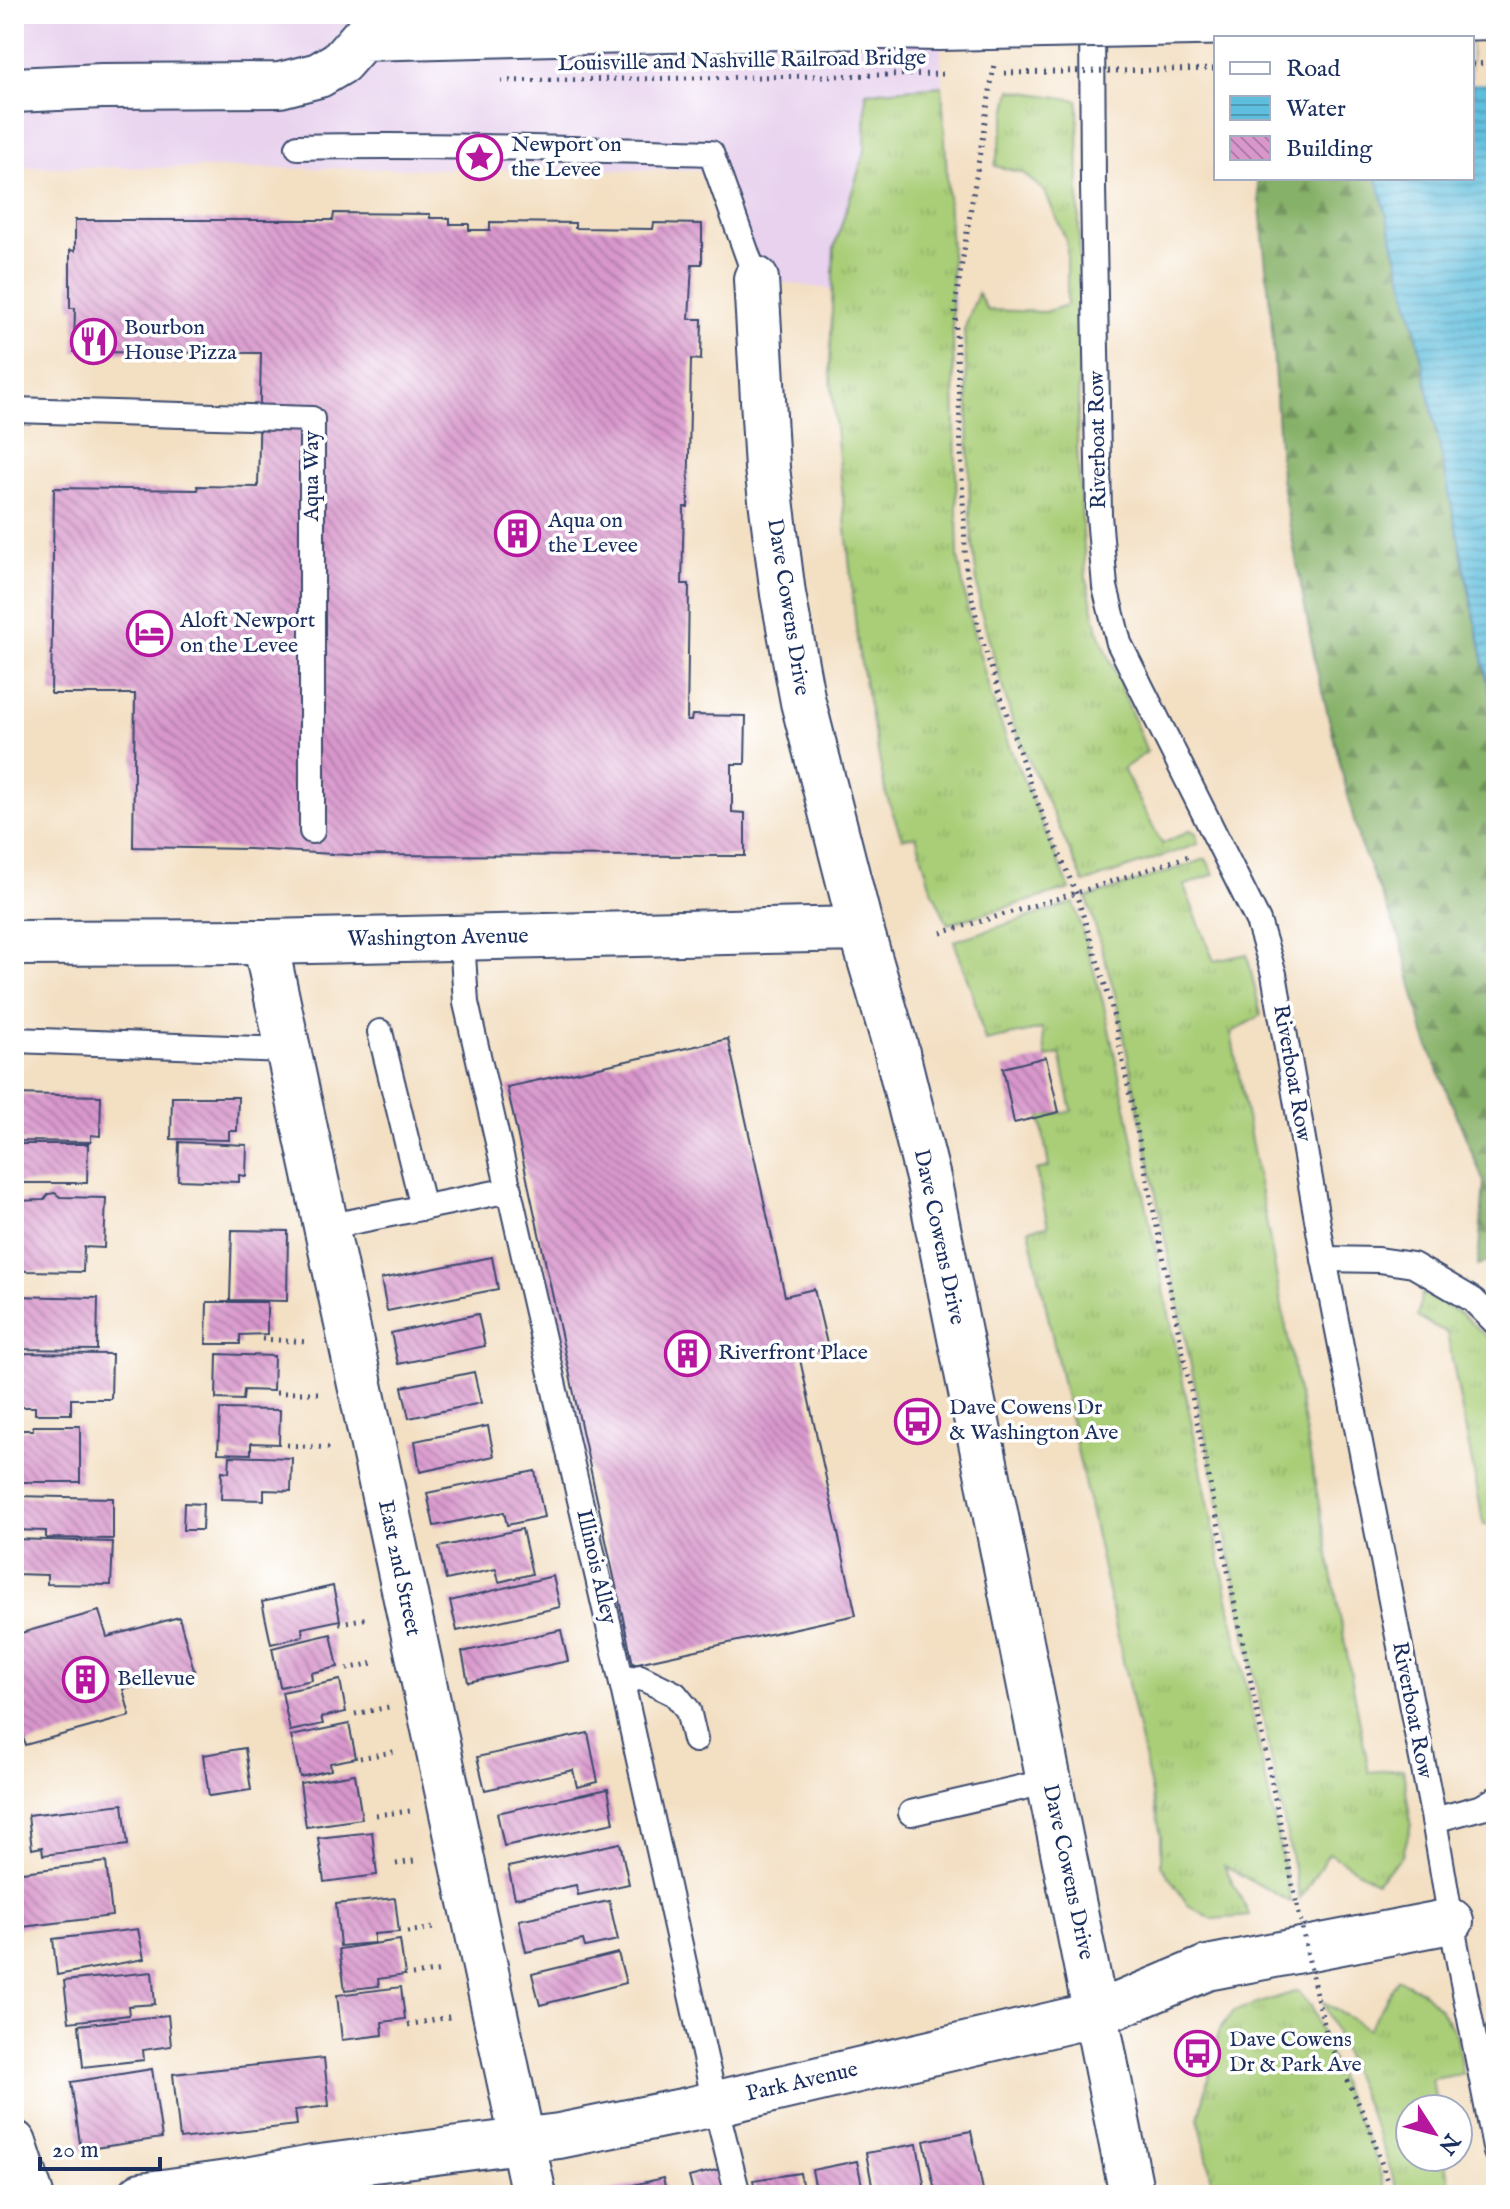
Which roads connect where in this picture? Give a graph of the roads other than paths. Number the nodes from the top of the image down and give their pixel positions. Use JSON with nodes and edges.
{"nodes":[{"id":1,"x":1092,"y":14,"type":"edge"},
{"id":2,"x":1496,"y":17,"type":"edge"},
{"id":3,"x":14,"y":90,"type":"edge"},
{"id":4,"x":298,"y":147,"type":"dead end"},
{"id":5,"x":756,"y":279,"type":"joint"},
{"id":6,"x":14,"y":410,"type":"edge"},
{"id":7,"x":312,"y":831,"type":"dead end"},
{"id":8,"x":861,"y":929,"type":"junction"},
{"id":9,"x":462,"y":938,"type":"junction"},
{"id":10,"x":265,"y":942,"type":"junction"},
{"id":11,"x":14,"y":943,"type":"edge"},
{"id":12,"x":380,"y":1032,"type":"dead end"},
{"id":13,"x":14,"y":1040,"type":"edge"},
{"id":14,"x":288,"y":1050,"type":"junction"},
{"id":15,"x":510,"y":1190,"type":"junction"},
{"id":16,"x":423,"y":1208,"type":"junction"},
{"id":17,"x":326,"y":1227,"type":"junction"},
{"id":18,"x":1324,"y":1259,"type":"junction"},
{"id":19,"x":1496,"y":1323,"type":"edge"},
{"id":20,"x":622,"y":1683,"type":"junction"},
{"id":21,"x":695,"y":1740,"type":"dead end"},
{"id":22,"x":1050,"y":1781,"type":"junction"},
{"id":23,"x":1496,"y":1799,"type":"edge"},
{"id":24,"x":911,"y":1813,"type":"dead end"},
{"id":25,"x":1434,"y":1820,"type":"junction"},
{"id":26,"x":1451,"y":1921,"type":"junction"},
{"id":27,"x":1097,"y":2014,"type":"junction"},
{"id":28,"x":715,"y":2103,"type":"junction"},
{"id":29,"x":521,"y":2140,"type":"junction"},
{"id":30,"x":14,"y":2143,"type":"edge"},
{"id":31,"x":1496,"y":2152,"type":"edge"},
{"id":32,"x":315,"y":2182,"type":"edge"},
{"id":33,"x":231,"y":2188,"type":"edge"},
{"id":34,"x":31,"y":2195,"type":"edge"},
{"id":35,"x":141,"y":2195,"type":"edge"},
{"id":36,"x":534,"y":2195,"type":"edge"},
{"id":37,"x":738,"y":2195,"type":"edge"},
{"id":38,"x":1132,"y":2195,"type":"edge"}],
"edges":[{"from":1,"to":18,"type":"lane","name":"Riverboat Row"},
{"from":2,"to":3,"type":"street","bridge":true},
{"from":4,"to":5,"type":"lane"},
{"from":5,"to":8,"type":"street","name":"Dave Cowens Drive"},
{"from":6,"to":7,"type":"lane","name":"Aqua Way"},
{"from":8,"to":9,"type":"street","name":"Washington Avenue"},
{"from":8,"to":22,"type":"street","name":"Dave Cowens Drive"},
{"from":9,"to":10,"type":"street","name":"Washington Avenue"},
{"from":9,"to":15,"type":"lane","name":"Illinois Alley"},
{"from":10,"to":11,"type":"street","name":"Washington Avenue"},
{"from":10,"to":14,"type":"street","name":"East 2nd Street"},
{"from":12,"to":16,"type":"lane"},
{"from":13,"to":14,"type":"lane"},
{"from":14,"to":17,"type":"street","name":"East 2nd Street"},
{"from":15,"to":16,"type":"lane"},
{"from":15,"to":20,"type":"lane","name":"Illinois Alley"},
{"from":16,"to":17,"type":"lane"},
{"from":17,"to":29,"type":"street","name":"East 2nd Street"},
{"from":18,"to":19,"type":"lane"},
{"from":18,"to":25,"type":"lane","name":"Riverboat Row"},
{"from":20,"to":21,"type":"lane"},
{"from":20,"to":28,"type":"lane","name":"Illinois Alley"},
{"from":22,"to":24,"type":"lane"},
{"from":22,"to":27,"type":"street","name":"Dave Cowens Drive"},
{"from":23,"to":25,"type":"lane"},
{"from":25,"to":26,"type":"lane","name":"Riverboat Row"},
{"from":26,"to":27,"type":"street","name":"Park Avenue"},
{"from":26,"to":31,"type":"lane","name":"Riverboat Row"},
{"from":27,"to":28,"type":"street","name":"Park Avenue"},
{"from":27,"to":38,"type":"street","name":"Dave Cowens Drive"},
{"from":28,"to":29,"type":"street","name":"Park Avenue"},
{"from":28,"to":37,"type":"lane","name":"Illinois Alley"},
{"from":29,"to":32,"type":"street","name":"Park Avenue"},
{"from":29,"to":36,"type":"street","name":"East 2nd Street"},
{"from":30,"to":34,"type":"street"},
{"from":32,"to":33,"type":"street","name":"Park Avenue"},
{"from":33,"to":35,"type":"street","name":"Park Avenue"}]}
